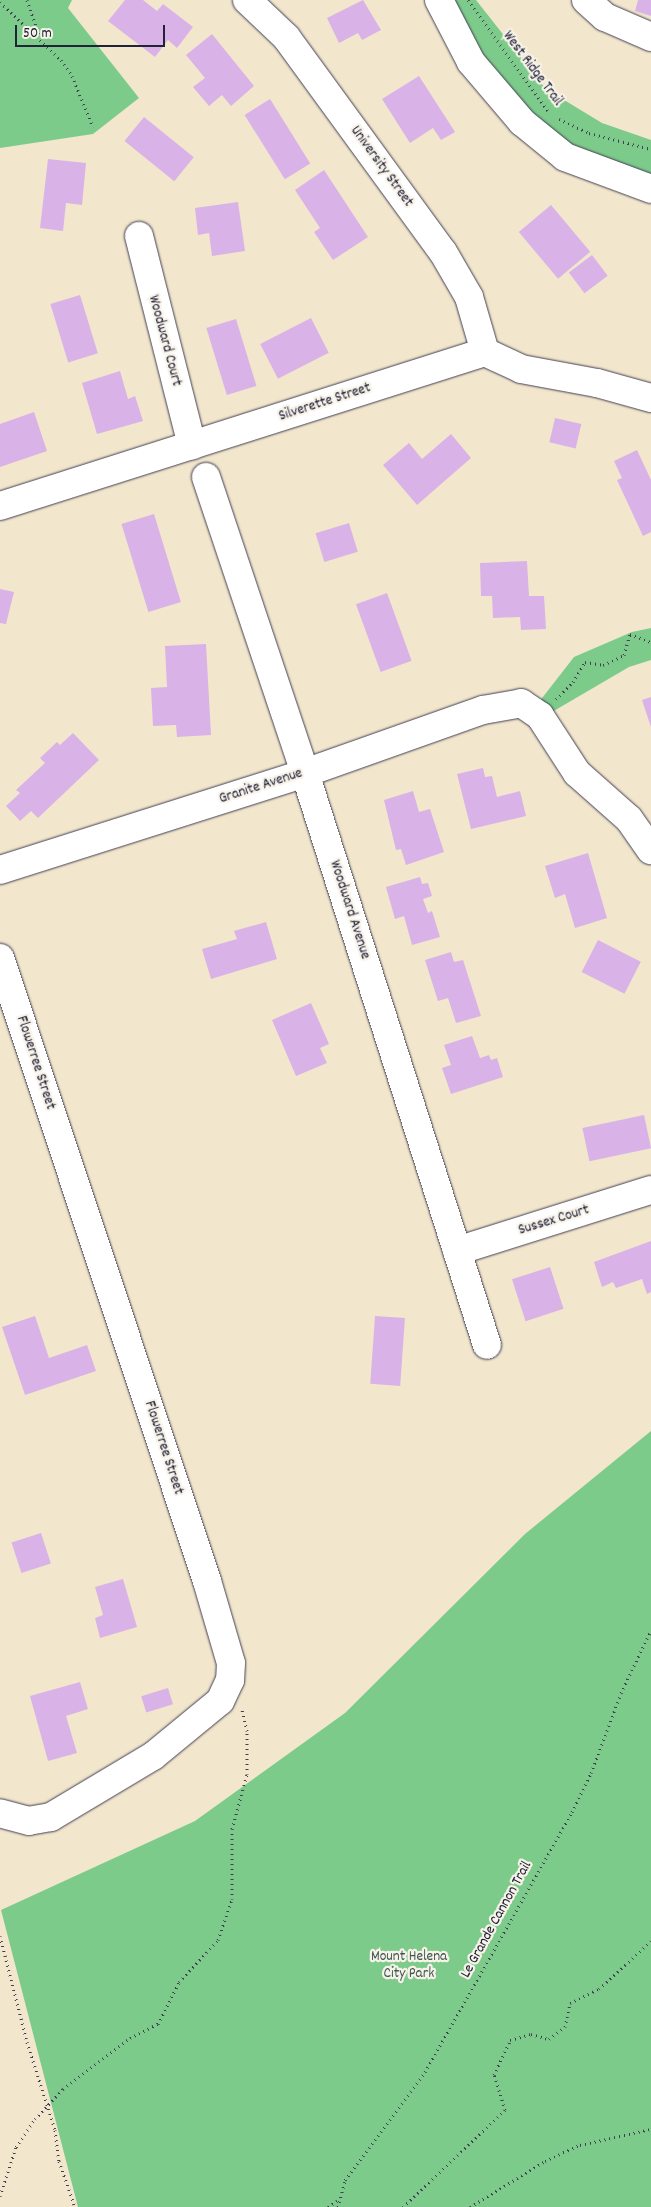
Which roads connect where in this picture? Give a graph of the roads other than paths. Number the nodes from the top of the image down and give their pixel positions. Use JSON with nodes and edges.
{"nodes":[{"id":1,"x":247,"y":0,"type":"edge"},
{"id":2,"x":439,"y":0,"type":"edge"},
{"id":3,"x":586,"y":0,"type":"edge"},
{"id":4,"x":651,"y":37,"type":"edge"},
{"id":5,"x":651,"y":189,"type":"edge"},
{"id":6,"x":138,"y":236,"type":"dead end"},
{"id":7,"x":485,"y":352,"type":"junction"},
{"id":8,"x":651,"y":398,"type":"edge"},
{"id":9,"x":192,"y":445,"type":"junction"},
{"id":10,"x":206,"y":477,"type":"dead end"},
{"id":11,"x":0,"y":506,"type":"edge"},
{"id":12,"x":305,"y":773,"type":"junction"},
{"id":13,"x":651,"y":850,"type":"edge"},
{"id":14,"x":0,"y":870,"type":"edge"},
{"id":15,"x":0,"y":958,"type":"edge"},
{"id":16,"x":651,"y":1190,"type":"edge"},
{"id":17,"x":457,"y":1251,"type":"junction"},
{"id":18,"x":487,"y":1345,"type":"dead end"},
{"id":19,"x":4,"y":1815,"type":"edge"}],
"edges":[{"from":1,"to":7,"type":"street","name":"University Street"},
{"from":2,"to":5,"type":"street"},
{"from":3,"to":4,"type":"street"},
{"from":6,"to":9,"type":"street","name":"Woodward Court"},
{"from":7,"to":8,"type":"street"},
{"from":7,"to":9,"type":"street","name":"Silverette Street"},
{"from":9,"to":11,"type":"street","name":"Silverette Street"},
{"from":10,"to":12,"type":"street","name":"Woodward Avenue"},
{"from":12,"to":13,"type":"street","name":"Granite Avenue"},
{"from":12,"to":14,"type":"street","name":"Granite Avenue"},
{"from":12,"to":17,"type":"street","name":"Woodward Avenue"},
{"from":15,"to":19,"type":"street","name":"Flowerree Street"},
{"from":16,"to":17,"type":"street","name":"Sussex Court"},
{"from":17,"to":18,"type":"street","name":"Woodward Avenue"}]}
